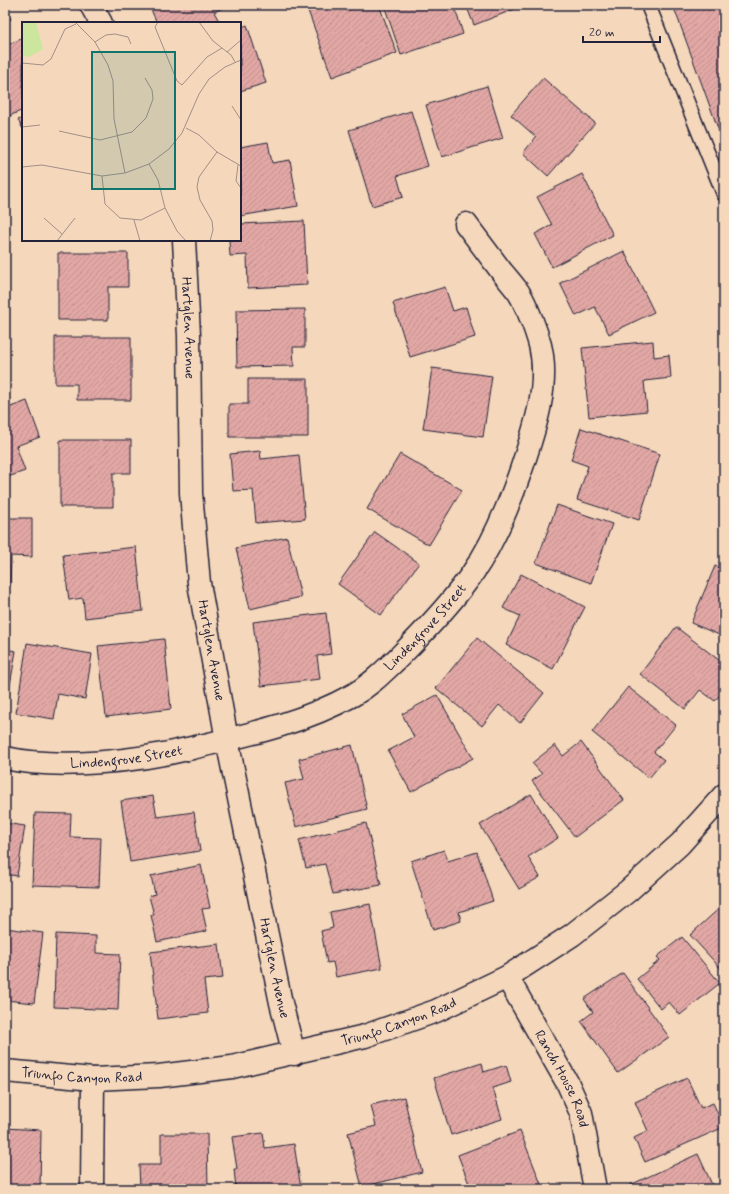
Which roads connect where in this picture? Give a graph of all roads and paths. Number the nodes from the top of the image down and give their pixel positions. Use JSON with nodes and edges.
{"nodes":[{"id":1,"x":91,"y":5,"type":"edge"},
{"id":2,"x":648,"y":5,"type":"edge"},
{"id":3,"x":100,"y":22,"type":"edge"},
{"id":4,"x":724,"y":194,"type":"edge"},
{"id":5,"x":466,"y":224,"type":"dead end"},
{"id":6,"x":184,"y":241,"type":"edge"},
{"id":7,"x":227,"y":740,"type":"junction"},
{"id":8,"x":5,"y":758,"type":"edge"},
{"id":9,"x":724,"y":796,"type":"edge"},
{"id":10,"x":507,"y":977,"type":"junction"},
{"id":11,"x":294,"y":1054,"type":"junction"},
{"id":12,"x":5,"y":1071,"type":"edge"},
{"id":13,"x":94,"y":1079,"type":"junction"},
{"id":14,"x":92,"y":1189,"type":"edge"},
{"id":15,"x":595,"y":1189,"type":"edge"}],
"edges":[{"from":1,"to":3,"type":"street"},
{"from":2,"to":4,"type":"lane"},
{"from":5,"to":7,"type":"street","name":"Lindengrove Street"},
{"from":6,"to":7,"type":"street","name":"Hartglen Avenue"},
{"from":7,"to":8,"type":"street","name":"Lindengrove Street"},
{"from":7,"to":11,"type":"street","name":"Hartglen Avenue"},
{"from":9,"to":10,"type":"street","name":"Triunfo Canyon Road"},
{"from":10,"to":11,"type":"street","name":"Triunfo Canyon Road"},
{"from":10,"to":15,"type":"street","name":"Ranch House Road"},
{"from":11,"to":13,"type":"street","name":"Triunfo Canyon Road"},
{"from":12,"to":13,"type":"street","name":"Triunfo Canyon Road"},
{"from":13,"to":14,"type":"street"}]}
